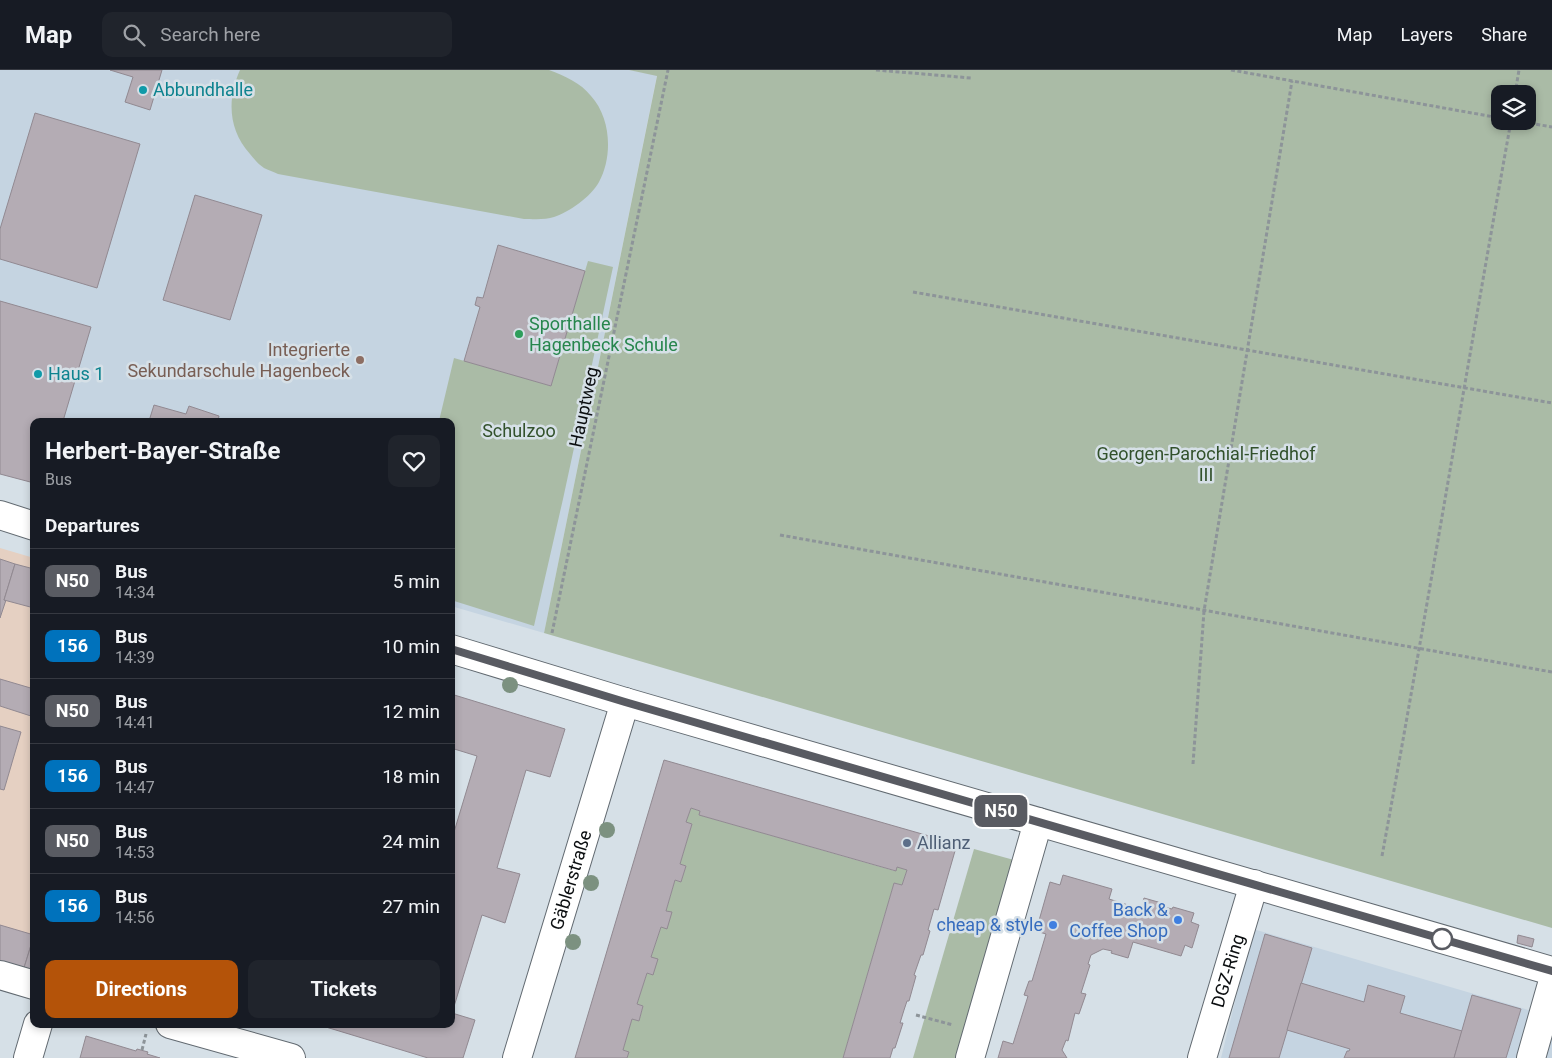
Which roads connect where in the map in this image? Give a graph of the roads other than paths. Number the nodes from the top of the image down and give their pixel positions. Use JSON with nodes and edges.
{"nodes":[{"id":1,"x":0,"y":516,"type":"edge"},
{"id":2,"x":30,"y":525,"type":"edge"},
{"id":3,"x":455,"y":649,"type":"edge"},
{"id":4,"x":625,"y":702,"type":"junction"},
{"id":5,"x":1038,"y":822,"type":"junction"},
{"id":6,"x":1254,"y":884,"type":"junction"},
{"id":7,"x":1552,"y":971,"type":"edge"},
{"id":8,"x":0,"y":975,"type":"edge"},
{"id":9,"x":30,"y":984,"type":"edge"},
{"id":10,"x":1552,"y":984,"type":"edge"},
{"id":11,"x":37,"y":1028,"type":"edge"},
{"id":12,"x":162,"y":1028,"type":"edge"},
{"id":13,"x":28,"y":1058,"type":"edge"},
{"id":14,"x":291,"y":1058,"type":"edge"},
{"id":15,"x":517,"y":1058,"type":"edge"},
{"id":16,"x":970,"y":1058,"type":"edge"},
{"id":17,"x":1202,"y":1058,"type":"edge"},
{"id":18,"x":1531,"y":1058,"type":"edge"}],
"edges":[{"from":1,"to":2,"type":"street"},
{"from":3,"to":4,"type":"street"},
{"from":4,"to":5,"type":"street"},
{"from":4,"to":15,"type":"street","name":"Gäblerstraße"},
{"from":5,"to":6,"type":"street"},
{"from":5,"to":16,"type":"street"},
{"from":6,"to":7,"type":"street"},
{"from":6,"to":17,"type":"street","name":"DGZ-Ring"},
{"from":8,"to":9,"type":"street"},
{"from":10,"to":18,"type":"street"},
{"from":11,"to":13,"type":"street"},
{"from":12,"to":14,"type":"street"}]}
